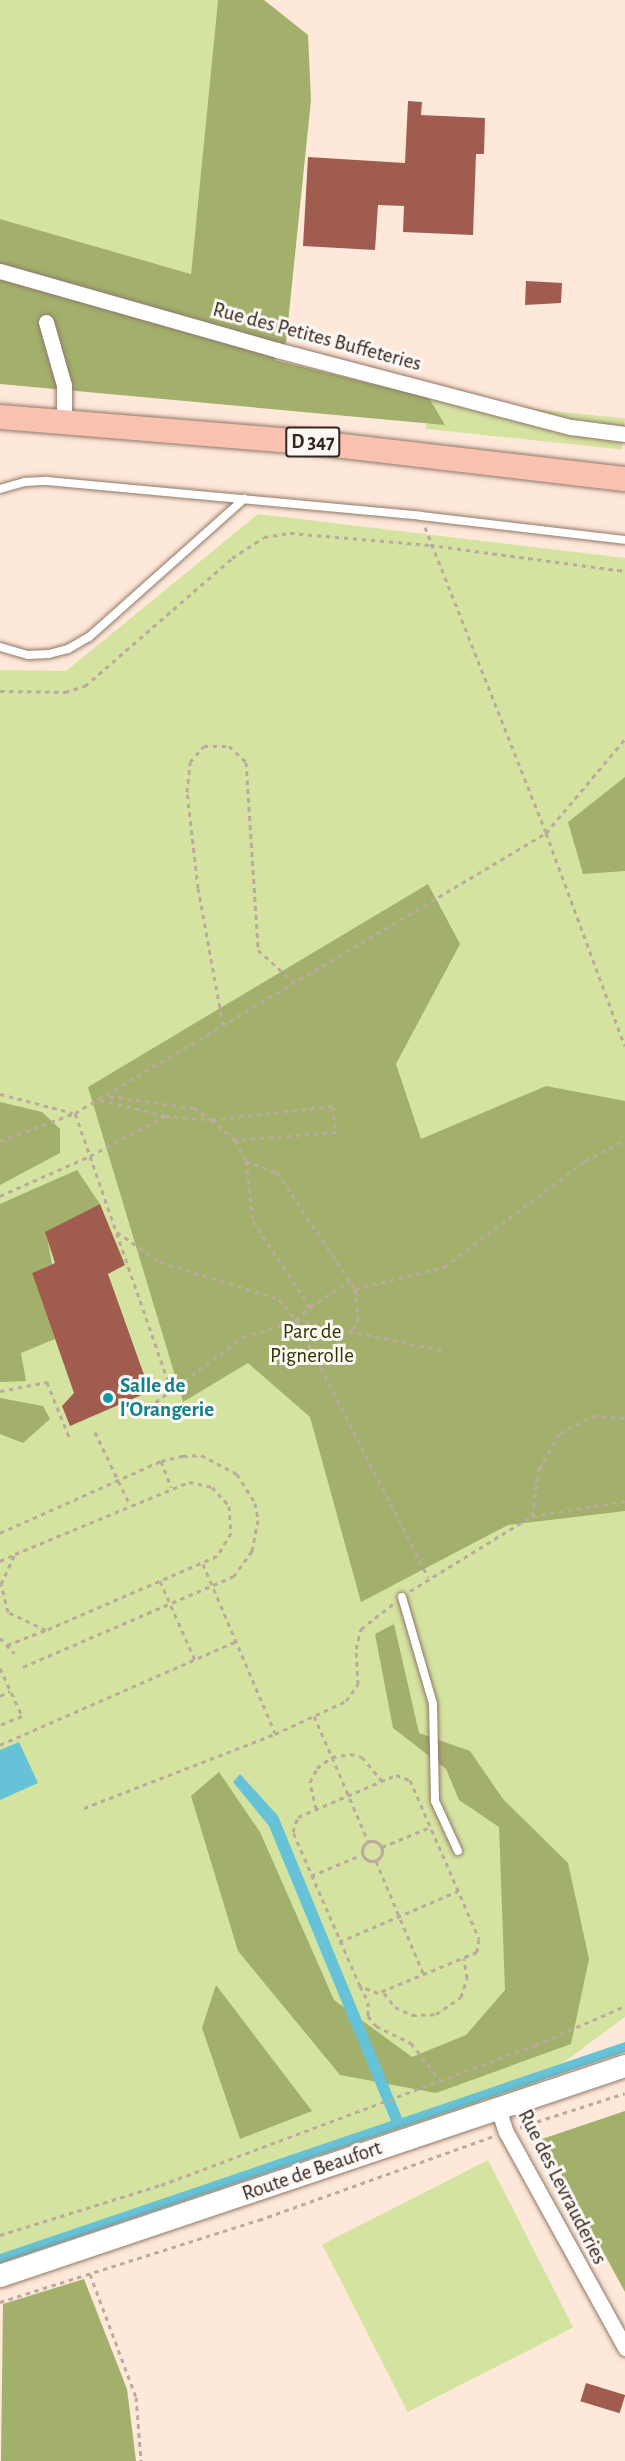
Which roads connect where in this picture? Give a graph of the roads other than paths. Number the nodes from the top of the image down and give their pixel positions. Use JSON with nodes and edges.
{"nodes":[{"id":1,"x":0,"y":271,"type":"edge"},
{"id":2,"x":46,"y":322,"type":"dead end"},
{"id":3,"x":0,"y":417,"type":"edge"},
{"id":4,"x":64,"y":420,"type":"junction"},
{"id":5,"x":625,"y":434,"type":"edge"},
{"id":6,"x":625,"y":479,"type":"edge"},
{"id":7,"x":0,"y":489,"type":"edge"},
{"id":8,"x":243,"y":499,"type":"junction"},
{"id":9,"x":625,"y":540,"type":"edge"},
{"id":10,"x":0,"y":647,"type":"edge"},
{"id":11,"x":402,"y":1597,"type":"road end"},
{"id":12,"x":458,"y":1851,"type":"dead end"},
{"id":13,"x":625,"y":2066,"type":"edge"},
{"id":14,"x":498,"y":2108,"type":"junction"},
{"id":15,"x":0,"y":2276,"type":"edge"},
{"id":16,"x":625,"y":2348,"type":"edge"}],
"edges":[{"from":1,"to":5,"type":"street","name":"Rue des Petites Buffeteries"},
{"from":2,"to":4,"type":"street"},
{"from":3,"to":4,"type":"main road","number":"D 347"},
{"from":4,"to":6,"type":"main road","number":"D 347"},
{"from":7,"to":8,"type":"lane"},
{"from":8,"to":9,"type":"lane"},
{"from":8,"to":10,"type":"lane"},
{"from":11,"to":12,"type":"lane"},
{"from":13,"to":14,"type":"street","name":"Route de Beaufort"},
{"from":14,"to":15,"type":"street","name":"Route de Beaufort"},
{"from":14,"to":16,"type":"street","name":"Rue des Levrauderies"}]}
